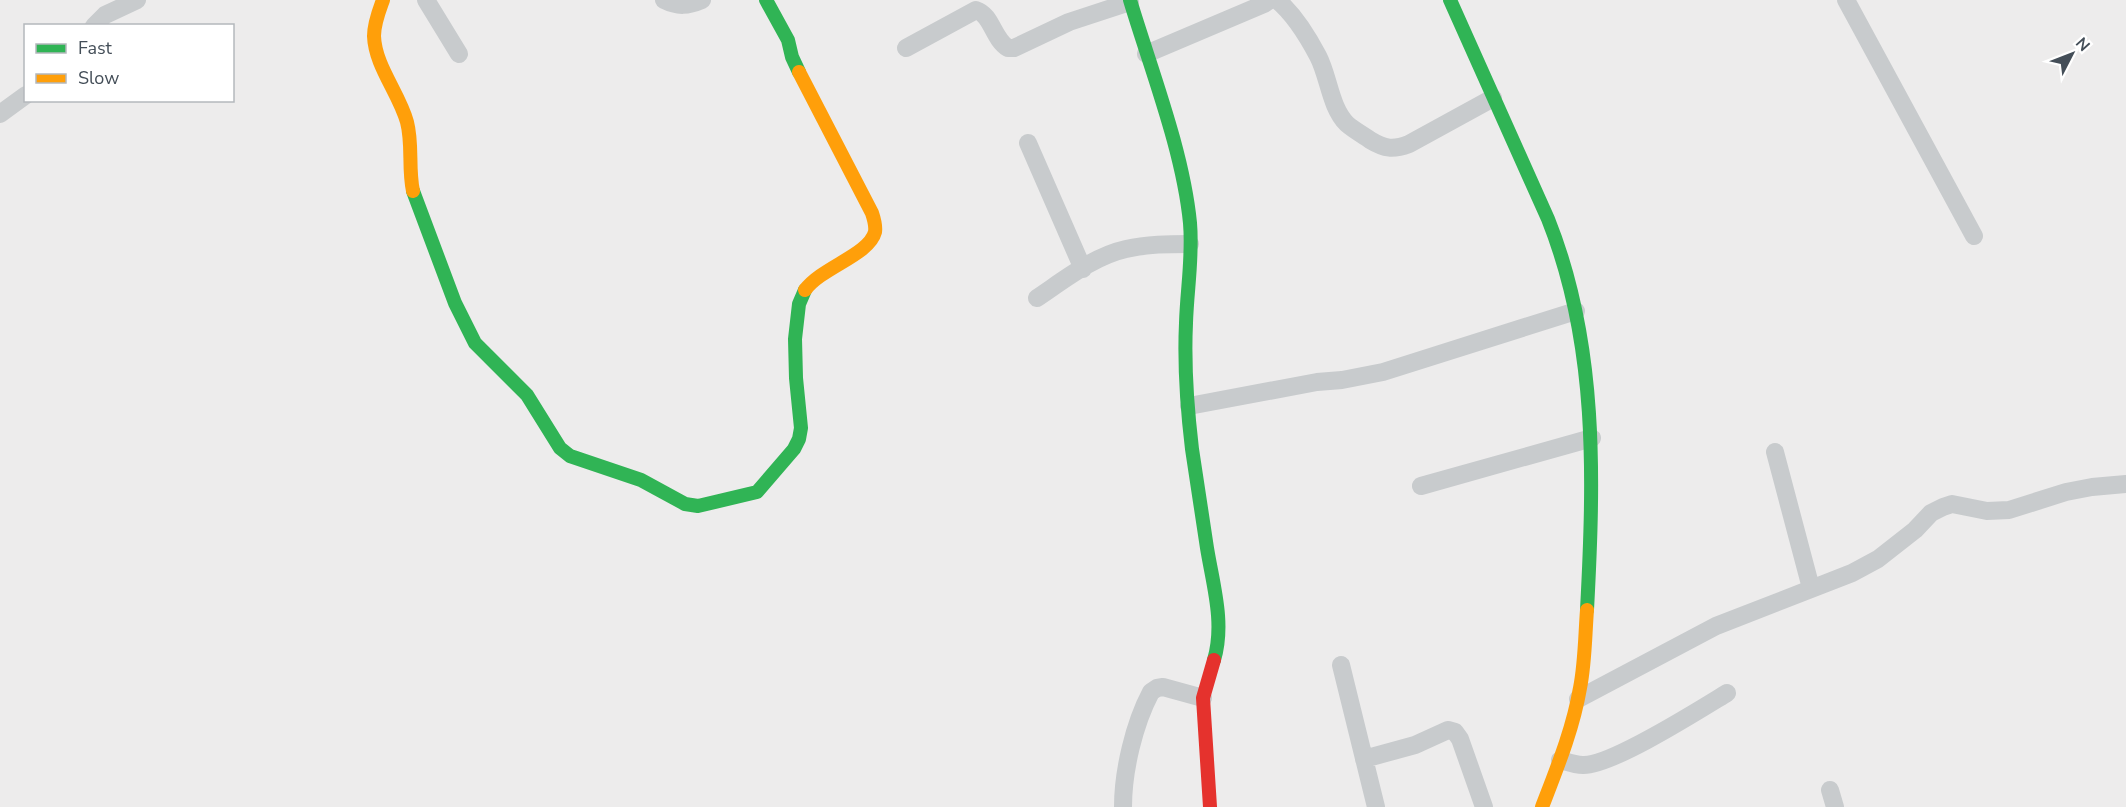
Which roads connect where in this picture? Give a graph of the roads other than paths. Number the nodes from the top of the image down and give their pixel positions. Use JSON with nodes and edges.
{"nodes":[{"id":1,"x":137,"y":0,"type":"edge"},
{"id":2,"x":426,"y":0,"type":"edge"},
{"id":3,"x":664,"y":0,"type":"edge"},
{"id":4,"x":702,"y":0,"type":"edge"},
{"id":5,"x":766,"y":0,"type":"edge"},
{"id":6,"x":1270,"y":0,"type":"edge"},
{"id":7,"x":1277,"y":0,"type":"edge"},
{"id":8,"x":1450,"y":0,"type":"edge"},
{"id":9,"x":1846,"y":0,"type":"edge"},
{"id":10,"x":384,"y":1,"type":"edge"},
{"id":11,"x":1130,"y":1,"type":"edge"},
{"id":12,"x":96,"y":24,"type":"edge"},
{"id":13,"x":906,"y":48,"type":"dead end"},
{"id":14,"x":459,"y":54,"type":"dead end"},
{"id":15,"x":1146,"y":54,"type":"junction"},
{"id":16,"x":24,"y":96,"type":"edge"},
{"id":17,"x":1493,"y":98,"type":"junction"},
{"id":18,"x":0,"y":114,"type":"edge"},
{"id":19,"x":1028,"y":142,"type":"dead end"},
{"id":20,"x":1974,"y":236,"type":"dead end"},
{"id":21,"x":1190,"y":244,"type":"junction"},
{"id":22,"x":1083,"y":269,"type":"junction"},
{"id":23,"x":1037,"y":298,"type":"dead end"},
{"id":24,"x":1576,"y":311,"type":"junction"},
{"id":25,"x":1189,"y":406,"type":"junction"},
{"id":26,"x":1592,"y":438,"type":"junction"},
{"id":27,"x":1775,"y":452,"type":"dead end"},
{"id":28,"x":2126,"y":484,"type":"edge"},
{"id":29,"x":1421,"y":486,"type":"dead end"},
{"id":30,"x":1811,"y":588,"type":"junction"},
{"id":31,"x":1341,"y":665,"type":"dead end"},
{"id":32,"x":1727,"y":693,"type":"dead end"},
{"id":33,"x":1203,"y":698,"type":"junction"},
{"id":34,"x":1578,"y":699,"type":"junction"},
{"id":35,"x":1364,"y":759,"type":"junction"},
{"id":36,"x":1560,"y":760,"type":"junction"},
{"id":37,"x":1123,"y":807,"type":"edge"},
{"id":38,"x":1210,"y":807,"type":"edge"},
{"id":39,"x":1376,"y":807,"type":"edge"},
{"id":40,"x":1484,"y":807,"type":"edge"},
{"id":41,"x":1542,"y":807,"type":"edge"}],
"edges":[{"from":1,"to":12,"type":"street"},
{"from":2,"to":14,"type":"street"},
{"from":3,"to":4,"type":"street"},
{"from":5,"to":10,"type":"street"},
{"from":6,"to":15,"type":"street"},
{"from":7,"to":17,"type":"street"},
{"from":8,"to":17,"type":"street"},
{"from":9,"to":20,"type":"street"},
{"from":11,"to":13,"type":"street"},
{"from":11,"to":15,"type":"street"},
{"from":15,"to":21,"type":"street"},
{"from":16,"to":18,"type":"street"},
{"from":17,"to":24,"type":"street"},
{"from":19,"to":22,"type":"street"},
{"from":21,"to":22,"type":"street"},
{"from":21,"to":25,"type":"street"},
{"from":22,"to":23,"type":"street"},
{"from":24,"to":25,"type":"street"},
{"from":24,"to":26,"type":"street"},
{"from":25,"to":33,"type":"street"},
{"from":26,"to":29,"type":"street"},
{"from":26,"to":34,"type":"street"},
{"from":27,"to":30,"type":"street"},
{"from":28,"to":30,"type":"street"},
{"from":30,"to":34,"type":"street"},
{"from":31,"to":35,"type":"street"},
{"from":32,"to":36,"type":"street"},
{"from":33,"to":37,"type":"street"},
{"from":33,"to":38,"type":"street"},
{"from":34,"to":36,"type":"street"},
{"from":35,"to":39,"type":"street"},
{"from":35,"to":40,"type":"street"},
{"from":36,"to":41,"type":"street"}]}
